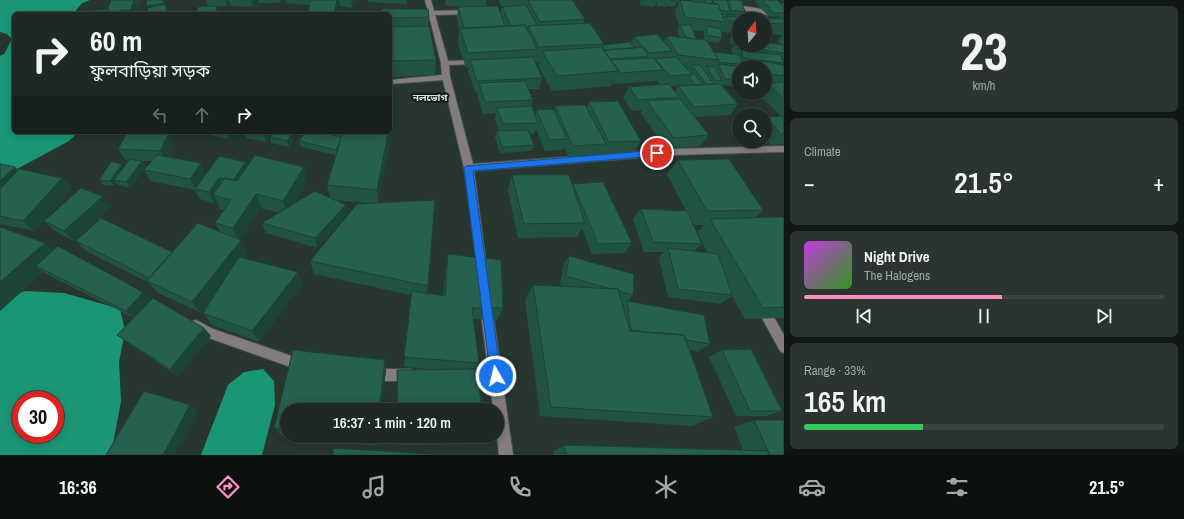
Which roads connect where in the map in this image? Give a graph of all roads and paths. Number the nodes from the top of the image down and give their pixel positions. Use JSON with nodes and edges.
{"nodes":[{"id":1,"x":428,"y":0,"type":"edge"},
{"id":2,"x":721,"y":5,"type":"edge"},
{"id":3,"x":477,"y":12,"type":"edge"},
{"id":4,"x":431,"y":13,"type":"junction"},
{"id":5,"x":784,"y":22,"type":"edge"},
{"id":6,"x":484,"y":62,"type":"edge"},
{"id":7,"x":445,"y":63,"type":"junction"},
{"id":8,"x":446,"y":77,"type":"junction"},
{"id":9,"x":392,"y":82,"type":"edge"},
{"id":10,"x":784,"y":149,"type":"edge"},
{"id":11,"x":468,"y":168,"type":"junction"},
{"id":12,"x":484,"y":284,"type":"edge"},
{"id":13,"x":486,"y":299,"type":"edge"},
{"id":14,"x":768,"y":318,"type":"edge"},
{"id":15,"x":184,"y":319,"type":"edge"},
{"id":16,"x":784,"y":347,"type":"edge"},
{"id":17,"x":314,"y":369,"type":"edge"},
{"id":18,"x":360,"y":375,"type":"edge"},
{"id":19,"x":424,"y":375,"type":"edge"},
{"id":20,"x":456,"y":376,"type":"edge"},
{"id":21,"x":496,"y":376,"type":"junction"},
{"id":22,"x":506,"y":455,"type":"edge"}],
"edges":[{"from":1,"to":4,"type":"street"},
{"from":2,"to":5,"type":"street"},
{"from":3,"to":4,"type":"street"},
{"from":4,"to":7,"type":"street"},
{"from":6,"to":7,"type":"street"},
{"from":7,"to":8,"type":"street"},
{"from":8,"to":9,"type":"street"},
{"from":8,"to":11,"type":"street"},
{"from":10,"to":11,"type":"street"},
{"from":11,"to":12,"type":"street"},
{"from":13,"to":21,"type":"street"},
{"from":14,"to":16,"type":"street"},
{"from":15,"to":17,"type":"street"},
{"from":18,"to":19,"type":"street"},
{"from":20,"to":21,"type":"street"},
{"from":21,"to":22,"type":"street"}]}
